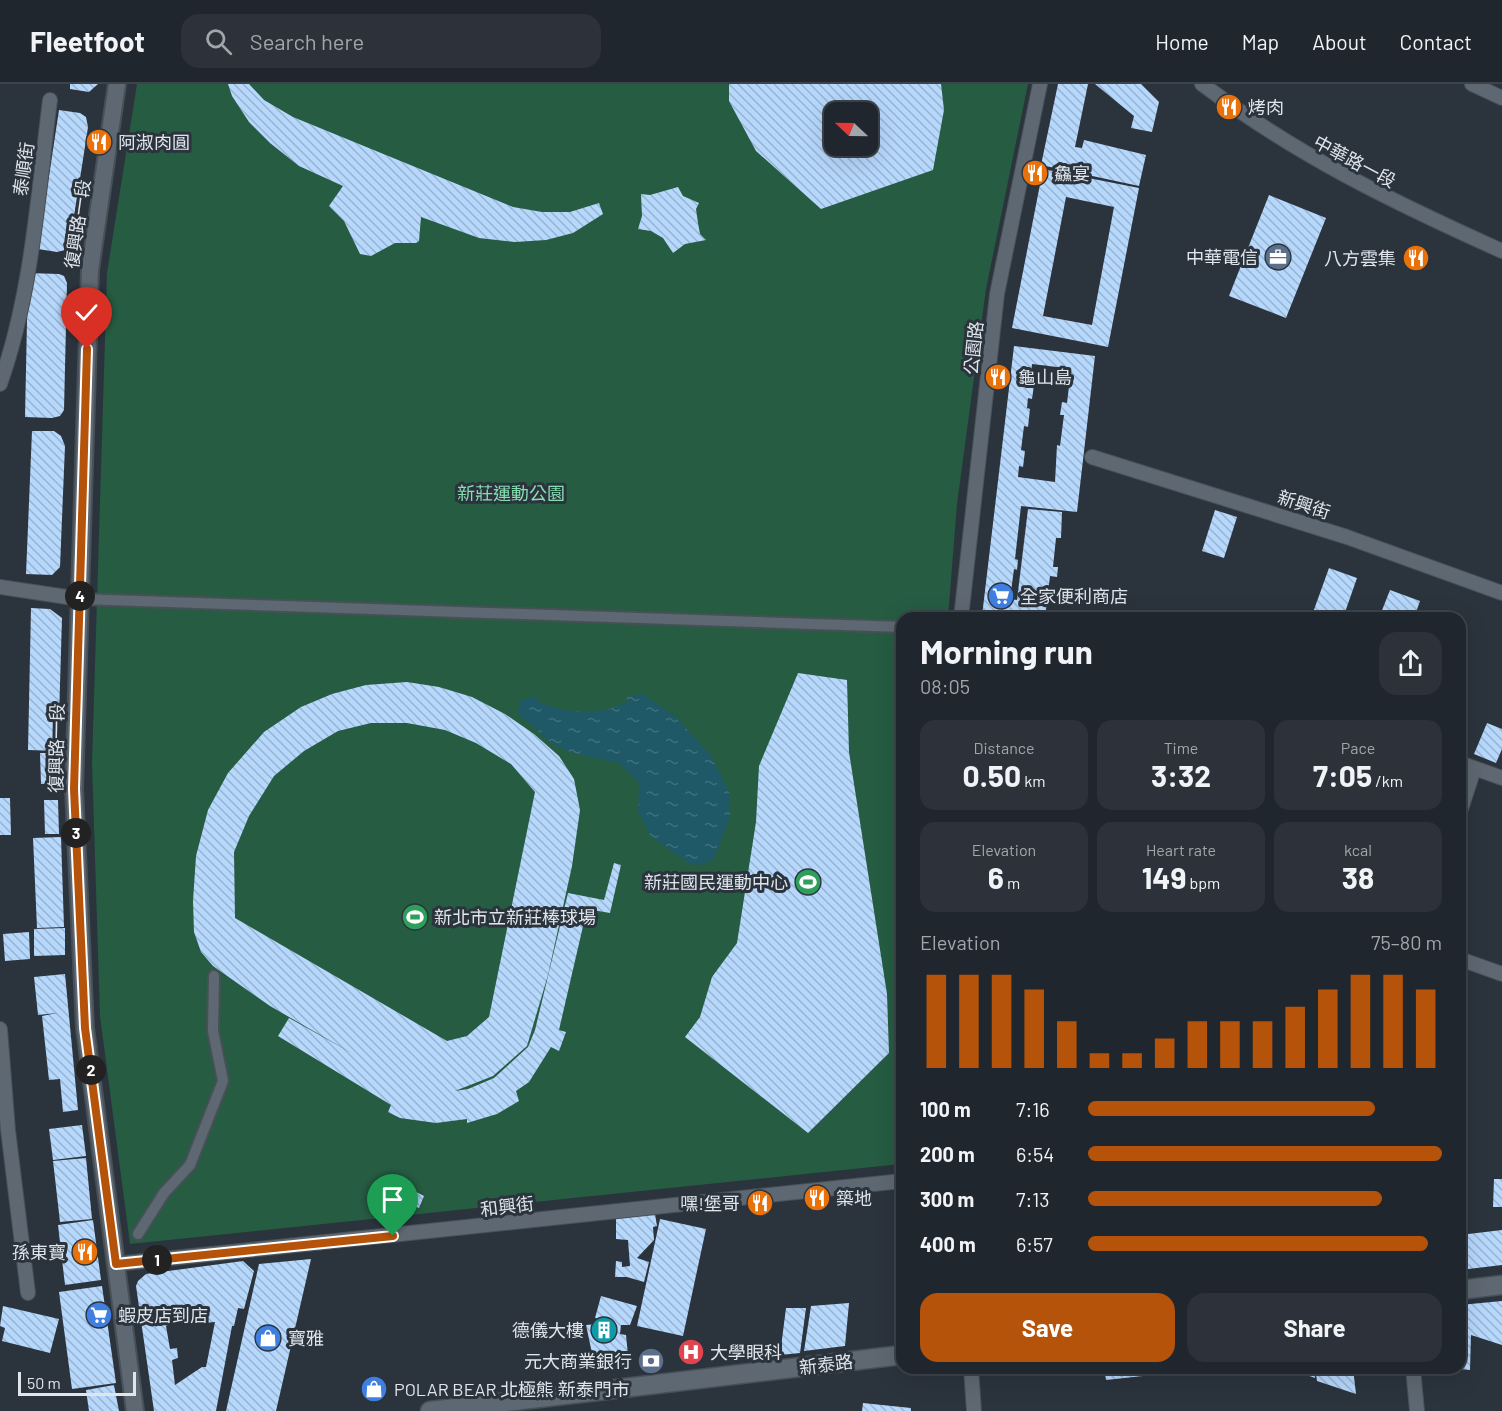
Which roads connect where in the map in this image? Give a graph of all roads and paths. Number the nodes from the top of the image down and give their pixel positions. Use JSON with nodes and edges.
{"nodes":[{"id":1,"x":117,"y":84,"type":"edge"},
{"id":2,"x":1040,"y":84,"type":"edge"},
{"id":3,"x":1202,"y":84,"type":"edge"},
{"id":4,"x":1472,"y":84,"type":"edge"},
{"id":5,"x":1502,"y":98,"type":"edge"},
{"id":6,"x":50,"y":100,"type":"dead end"},
{"id":7,"x":1502,"y":251,"type":"edge"},
{"id":8,"x":0,"y":384,"type":"edge"},
{"id":9,"x":1092,"y":457,"type":"dead end"},
{"id":10,"x":0,"y":587,"type":"edge"},
{"id":11,"x":1502,"y":593,"type":"edge"},
{"id":12,"x":80,"y":599,"type":"junction"},
{"id":13,"x":962,"y":612,"type":"edge"},
{"id":14,"x":896,"y":627,"type":"edge"},
{"id":15,"x":1466,"y":766,"type":"edge"},
{"id":16,"x":1474,"y":769,"type":"junction"},
{"id":17,"x":1502,"y":778,"type":"edge"},
{"id":18,"x":1466,"y":794,"type":"edge"},
{"id":19,"x":1466,"y":961,"type":"edge"},
{"id":20,"x":1502,"y":974,"type":"edge"},
{"id":21,"x":214,"y":976,"type":"dead end"},
{"id":22,"x":0,"y":1029,"type":"edge"},
{"id":23,"x":896,"y":1182,"type":"edge"},
{"id":24,"x":138,"y":1234,"type":"dead end"},
{"id":25,"x":116,"y":1264,"type":"junction"},
{"id":26,"x":1502,"y":1285,"type":"edge"},
{"id":27,"x":1466,"y":1289,"type":"edge"},
{"id":28,"x":28,"y":1293,"type":"dead end"},
{"id":29,"x":896,"y":1356,"type":"edge"},
{"id":30,"x":971,"y":1374,"type":"edge"},
{"id":31,"x":1414,"y":1374,"type":"edge"},
{"id":32,"x":135,"y":1411,"type":"edge"},
{"id":33,"x":430,"y":1411,"type":"edge"},
{"id":34,"x":974,"y":1411,"type":"edge"},
{"id":35,"x":1417,"y":1411,"type":"edge"}],
"edges":[{"from":1,"to":12,"type":"street","name":"復興路一段"},
{"from":2,"to":13,"type":"street","name":"公園路"},
{"from":3,"to":7,"type":"street","name":"中華路一段"},
{"from":4,"to":5,"type":"street"},
{"from":6,"to":8,"type":"street","name":"泰順街"},
{"from":9,"to":11,"type":"street","name":"新興街"},
{"from":10,"to":12,"type":"street"},
{"from":12,"to":14,"type":"street"},
{"from":12,"to":25,"type":"street","name":"復興路一段"},
{"from":15,"to":16,"type":"street"},
{"from":16,"to":17,"type":"street"},
{"from":16,"to":18,"type":"street"},
{"from":19,"to":20,"type":"street"},
{"from":21,"to":24,"type":"street"},
{"from":22,"to":28,"type":"street"},
{"from":23,"to":25,"type":"street","name":"和興街"},
{"from":25,"to":32,"type":"street","name":"復興路一段"},
{"from":26,"to":27,"type":"main road"},
{"from":29,"to":33,"type":"main road","name":"新泰路"},
{"from":30,"to":34,"type":"street"},
{"from":31,"to":35,"type":"street"}]}
